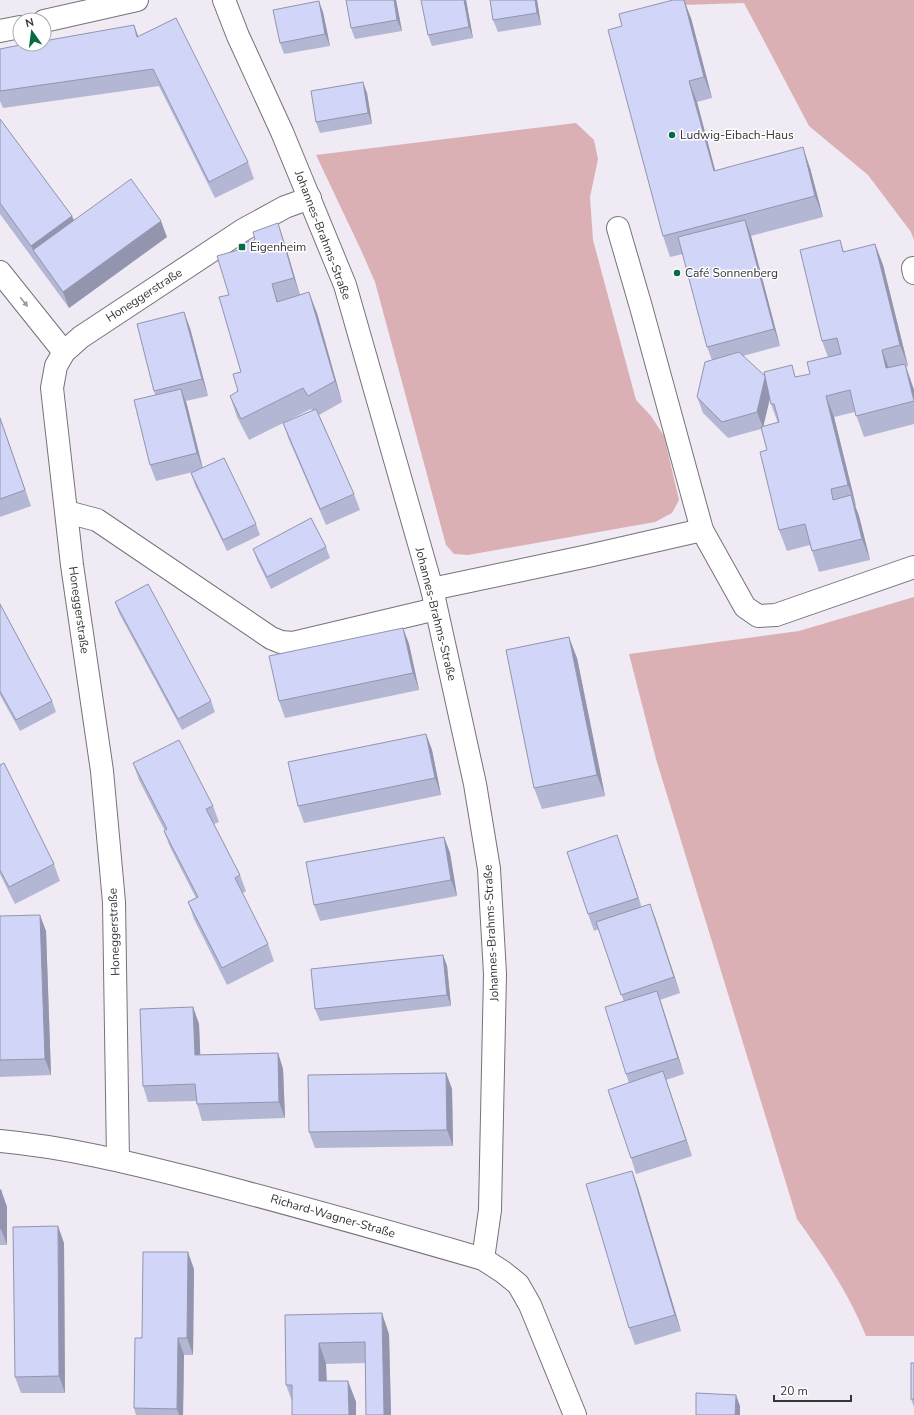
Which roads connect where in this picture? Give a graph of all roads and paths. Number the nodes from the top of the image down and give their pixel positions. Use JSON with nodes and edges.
{"nodes":[{"id":1,"x":137,"y":0,"type":"edge"},
{"id":2,"x":224,"y":0,"type":"edge"},
{"id":3,"x":52,"y":19,"type":"edge"},
{"id":4,"x":12,"y":29,"type":"edge"},
{"id":5,"x":0,"y":31,"type":"edge"},
{"id":6,"x":310,"y":198,"type":"junction"},
{"id":7,"x":618,"y":228,"type":"dead end"},
{"id":8,"x":0,"y":272,"type":"edge"},
{"id":9,"x":64,"y":352,"type":"junction"},
{"id":10,"x":67,"y":512,"type":"junction"},
{"id":11,"x":702,"y":530,"type":"junction"},
{"id":12,"x":914,"y":567,"type":"edge"},
{"id":13,"x":434,"y":599,"type":"junction"},
{"id":14,"x":0,"y":1140,"type":"edge"},
{"id":15,"x":118,"y":1160,"type":"junction"},
{"id":16,"x":483,"y":1259,"type":"junction"},
{"id":17,"x":575,"y":1415,"type":"edge"}],
"edges":[{"from":1,"to":3,"type":"street"},
{"from":2,"to":6,"type":"street","name":"Johannes-Brahms-Straße"},
{"from":4,"to":5,"type":"street"},
{"from":6,"to":9,"type":"street","name":"Honeggerstraße"},
{"from":6,"to":13,"type":"street","name":"Johannes-Brahms-Straße"},
{"from":7,"to":11,"type":"street"},
{"from":8,"to":9,"type":"street","one_way":true},
{"from":9,"to":10,"type":"street","name":"Honeggerstraße"},
{"from":10,"to":13,"type":"street"},
{"from":10,"to":15,"type":"street","name":"Honeggerstraße"},
{"from":11,"to":12,"type":"street"},
{"from":11,"to":13,"type":"street"},
{"from":13,"to":16,"type":"street","name":"Johannes-Brahms-Straße"},
{"from":14,"to":15,"type":"street","name":"Richard-Wagner-Straße"},
{"from":15,"to":16,"type":"street","name":"Richard-Wagner-Straße"},
{"from":16,"to":17,"type":"street","name":"Richard-Wagner-Straße"}]}
